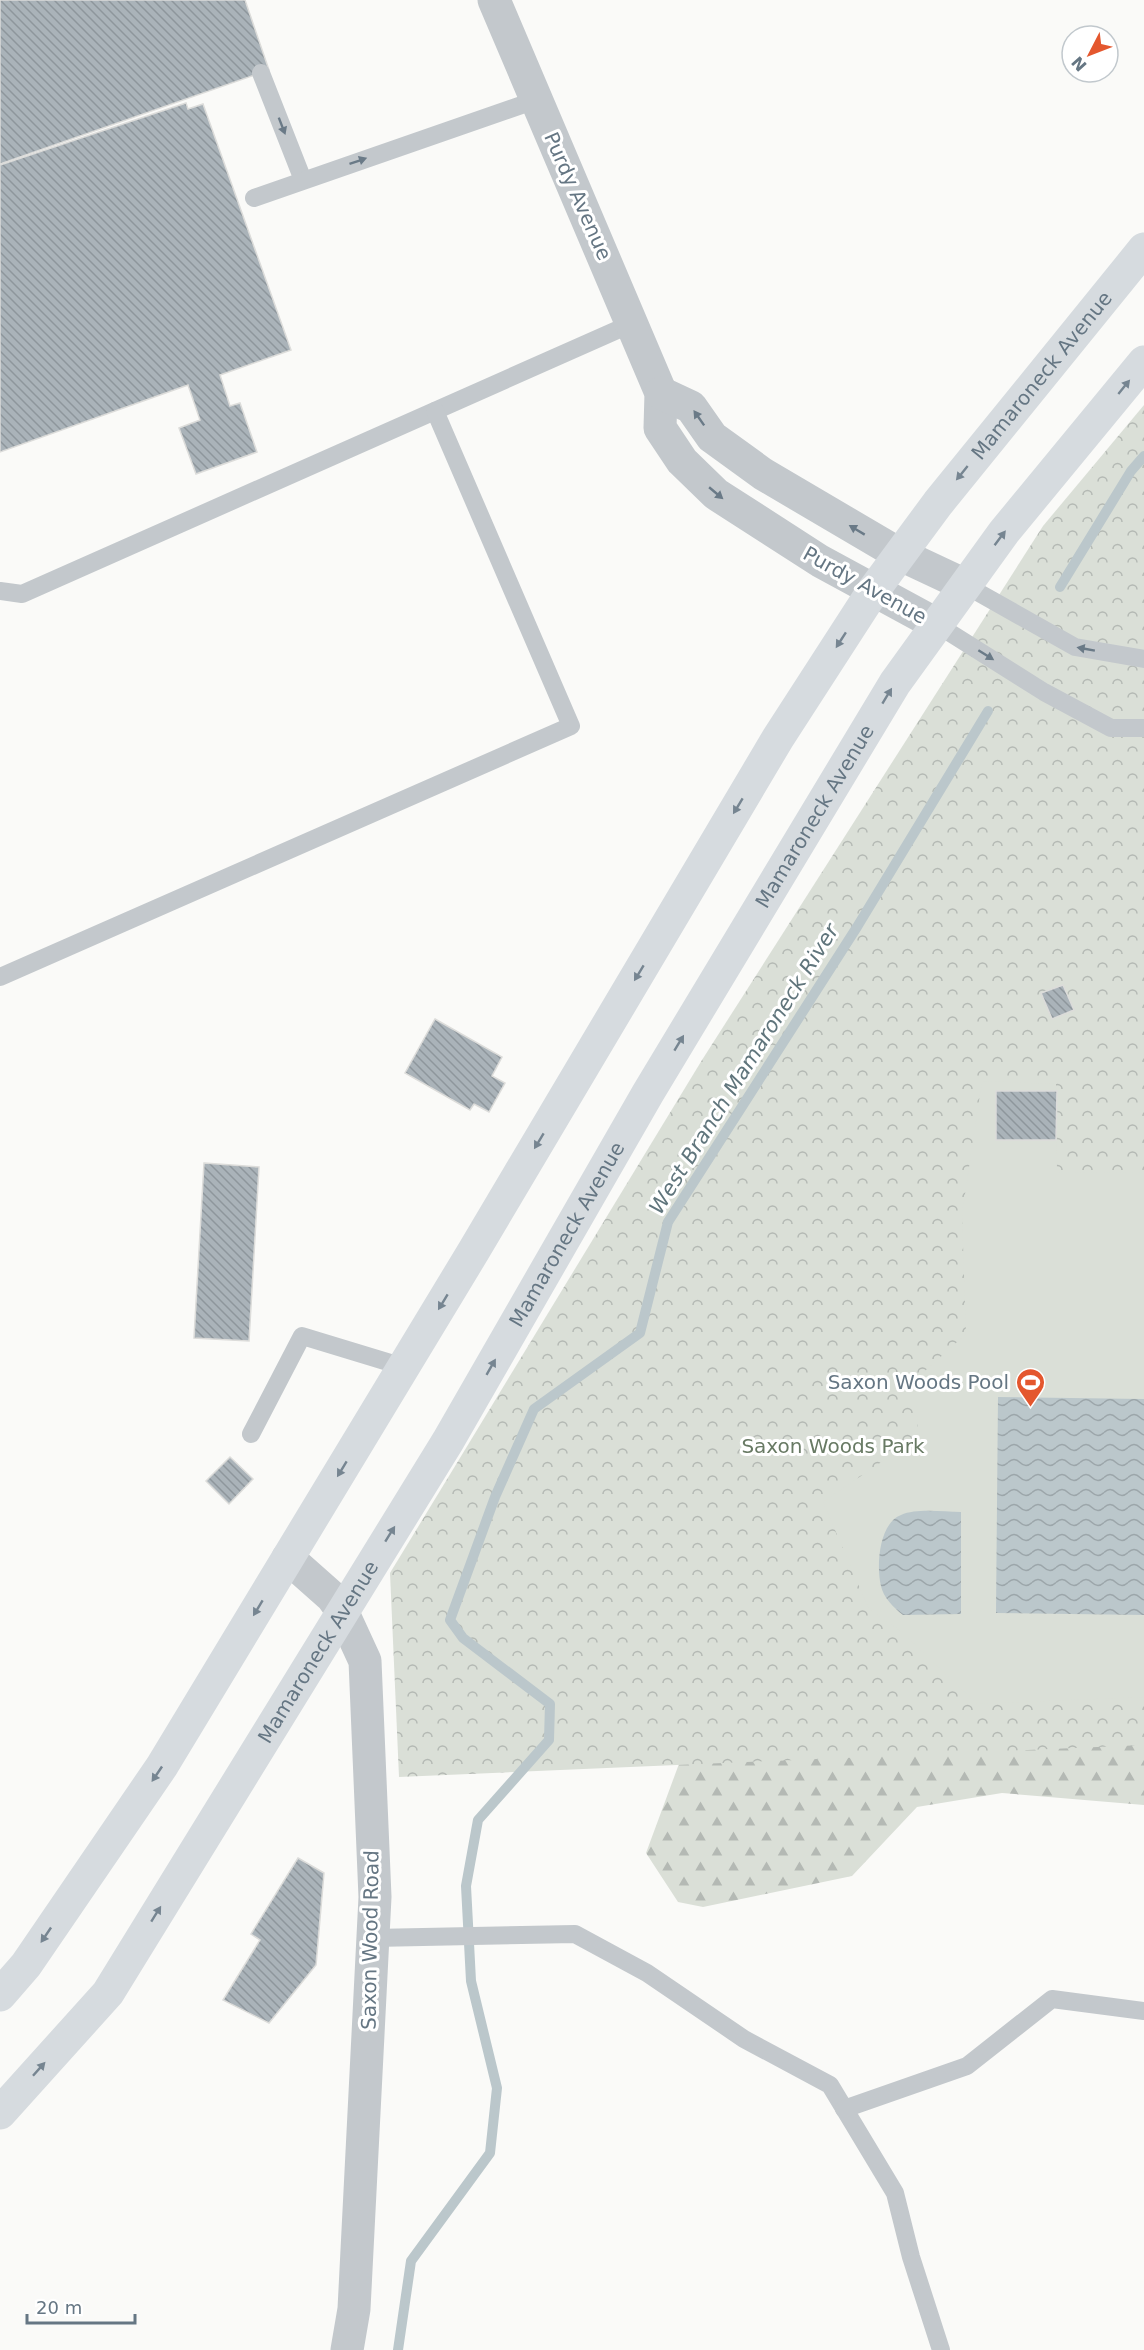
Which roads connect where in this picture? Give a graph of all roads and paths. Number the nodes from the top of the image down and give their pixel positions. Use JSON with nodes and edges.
{"nodes":[{"id":1,"x":494,"y":0,"type":"edge"},
{"id":2,"x":261,"y":73,"type":"dead end"},
{"id":3,"x":536,"y":100,"type":"junction"},
{"id":4,"x":303,"y":180,"type":"junction"},
{"id":5,"x":254,"y":198,"type":"dead end"},
{"id":6,"x":1144,"y":249,"type":"edge"},
{"id":7,"x":633,"y":323,"type":"junction"},
{"id":8,"x":1144,"y":362,"type":"edge"},
{"id":9,"x":661,"y":393,"type":"junction"},
{"id":10,"x":435,"y":411,"type":"junction"},
{"id":11,"x":899,"y":554,"type":"junction"},
{"id":12,"x":965,"y":585,"type":"junction"},
{"id":13,"x":0,"y":591,"type":"edge"},
{"id":14,"x":873,"y":591,"type":"junction"},
{"id":15,"x":21,"y":594,"type":"junction"},
{"id":16,"x":0,"y":602,"type":"edge"},
{"id":17,"x":936,"y":624,"type":"junction"},
{"id":18,"x":1144,"y":659,"type":"edge"},
{"id":19,"x":1144,"y":728,"type":"edge"},
{"id":20,"x":0,"y":977,"type":"edge"},
{"id":21,"x":404,"y":1367,"type":"junction"},
{"id":22,"x":251,"y":1434,"type":"dead end"},
{"id":23,"x":288,"y":1558,"type":"junction"},
{"id":24,"x":342,"y":1611,"type":"junction"},
{"id":25,"x":373,"y":1938,"type":"junction"},
{"id":26,"x":0,"y":1995,"type":"edge"},
{"id":27,"x":1144,"y":2011,"type":"edge"},
{"id":28,"x":844,"y":2109,"type":"junction"},
{"id":29,"x":0,"y":2113,"type":"edge"},
{"id":30,"x":347,"y":2350,"type":"edge"},
{"id":31,"x":941,"y":2350,"type":"edge"}],
"edges":[{"from":1,"to":3,"type":"street","name":"Purdy Avenue"},
{"from":2,"to":4,"type":"lane","one_way":true},
{"from":4,"to":3,"type":"lane","one_way":true},
{"from":3,"to":7,"type":"street","name":"Purdy Avenue"},
{"from":4,"to":5,"type":"lane"},
{"from":6,"to":11,"type":"main road","name":"Mamaroneck Avenue","one_way":true},
{"from":7,"to":9,"type":"street","name":"Purdy Avenue"},
{"from":7,"to":10,"type":"lane"},
{"from":12,"to":8,"type":"main road","name":"Mamaroneck Avenue","one_way":true},
{"from":11,"to":9,"type":"street","one_way":true},
{"from":9,"to":14,"type":"street","name":"Purdy Avenue","one_way":true},
{"from":10,"to":15,"type":"lane"},
{"from":10,"to":20,"type":"lane"},
{"from":11,"to":12,"type":"street"},
{"from":11,"to":14,"type":"main road","name":"Mamaroneck Avenue"},
{"from":12,"to":17,"type":"main road","name":"Mamaroneck Avenue"},
{"from":18,"to":12,"type":"lane","one_way":true},
{"from":13,"to":15,"type":"lane"},
{"from":14,"to":17,"type":"street","name":"Purdy Avenue"},
{"from":14,"to":21,"type":"main road","name":"Mamaroneck Avenue","one_way":true},
{"from":15,"to":16,"type":"lane"},
{"from":17,"to":19,"type":"lane","one_way":true},
{"from":24,"to":17,"type":"main road","name":"Mamaroneck Avenue","one_way":true},
{"from":21,"to":22,"type":"lane"},
{"from":21,"to":23,"type":"main road","name":"Mamaroneck Avenue","one_way":true},
{"from":23,"to":24,"type":"street","name":"Saxon Wood Road"},
{"from":23,"to":26,"type":"main road","name":"Mamaroneck Avenue","one_way":true},
{"from":24,"to":25,"type":"street","name":"Saxon Wood Road"},
{"from":29,"to":24,"type":"main road","name":"Mamaroneck Avenue","one_way":true},
{"from":25,"to":28,"type":"lane"},
{"from":25,"to":30,"type":"street","name":"Saxon Wood Road"},
{"from":27,"to":28,"type":"lane"},
{"from":28,"to":31,"type":"lane"}]}
